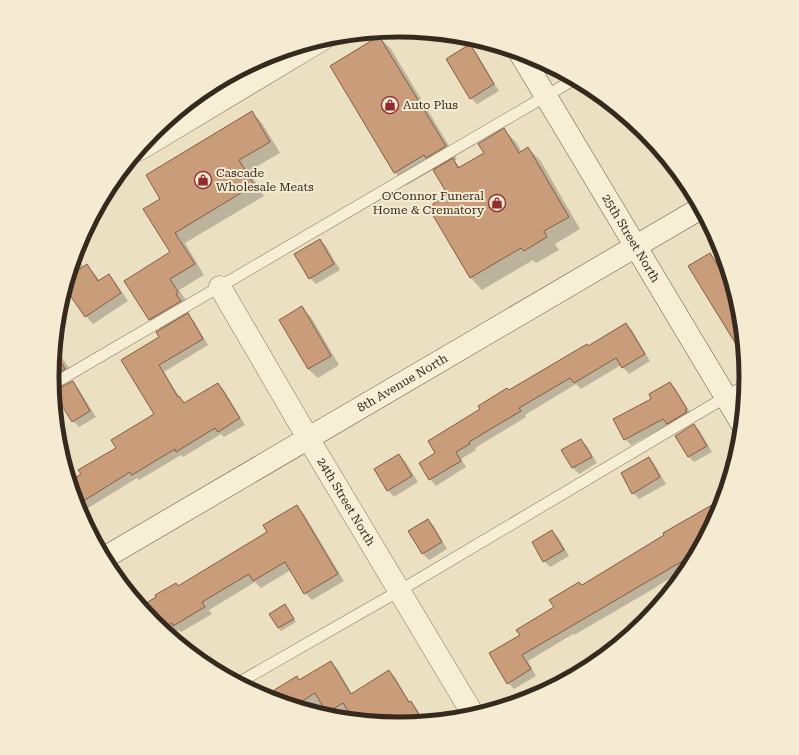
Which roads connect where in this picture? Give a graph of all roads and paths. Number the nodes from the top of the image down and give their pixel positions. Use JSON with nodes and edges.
{"nodes":[{"id":1,"x":302,"y":52,"type":"edge"},
{"id":2,"x":525,"y":61,"type":"edge"},
{"id":3,"x":569,"y":82,"type":"edge"},
{"id":4,"x":546,"y":96,"type":"junction"},
{"id":5,"x":158,"y":138,"type":"edge"},
{"id":6,"x":696,"y":211,"type":"edge"},
{"id":7,"x":635,"y":247,"type":"junction"},
{"id":8,"x":220,"y":287,"type":"junction"},
{"id":9,"x":59,"y":380,"type":"edge"},
{"id":10,"x":740,"y":389,"type":"edge"},
{"id":11,"x":726,"y":397,"type":"junction"},
{"id":12,"x":738,"y":416,"type":"edge"},
{"id":13,"x":308,"y":438,"type":"junction"},
{"id":14,"x":109,"y":555,"type":"edge"},
{"id":15,"x":399,"y":591,"type":"junction"},
{"id":16,"x":243,"y":680,"type":"edge"},
{"id":17,"x":470,"y":710,"type":"edge"}],
"edges":[{"from":1,"to":5,"type":"street"},
{"from":2,"to":4,"type":"street","name":"25th Street North"},
{"from":3,"to":4,"type":"lane"},
{"from":4,"to":7,"type":"street","name":"25th Street North"},
{"from":4,"to":8,"type":"lane"},
{"from":6,"to":7,"type":"street","name":"8th Avenue North"},
{"from":7,"to":11,"type":"street","name":"25th Street North"},
{"from":7,"to":13,"type":"street","name":"8th Avenue North"},
{"from":8,"to":9,"type":"lane"},
{"from":8,"to":13,"type":"street","name":"24th Street North"},
{"from":10,"to":11,"type":"lane"},
{"from":11,"to":12,"type":"street","name":"25th Street North"},
{"from":11,"to":15,"type":"lane"},
{"from":13,"to":14,"type":"street","name":"8th Avenue North"},
{"from":13,"to":15,"type":"street","name":"24th Street North"},
{"from":15,"to":16,"type":"lane"},
{"from":15,"to":17,"type":"street","name":"24th Street North"}]}
